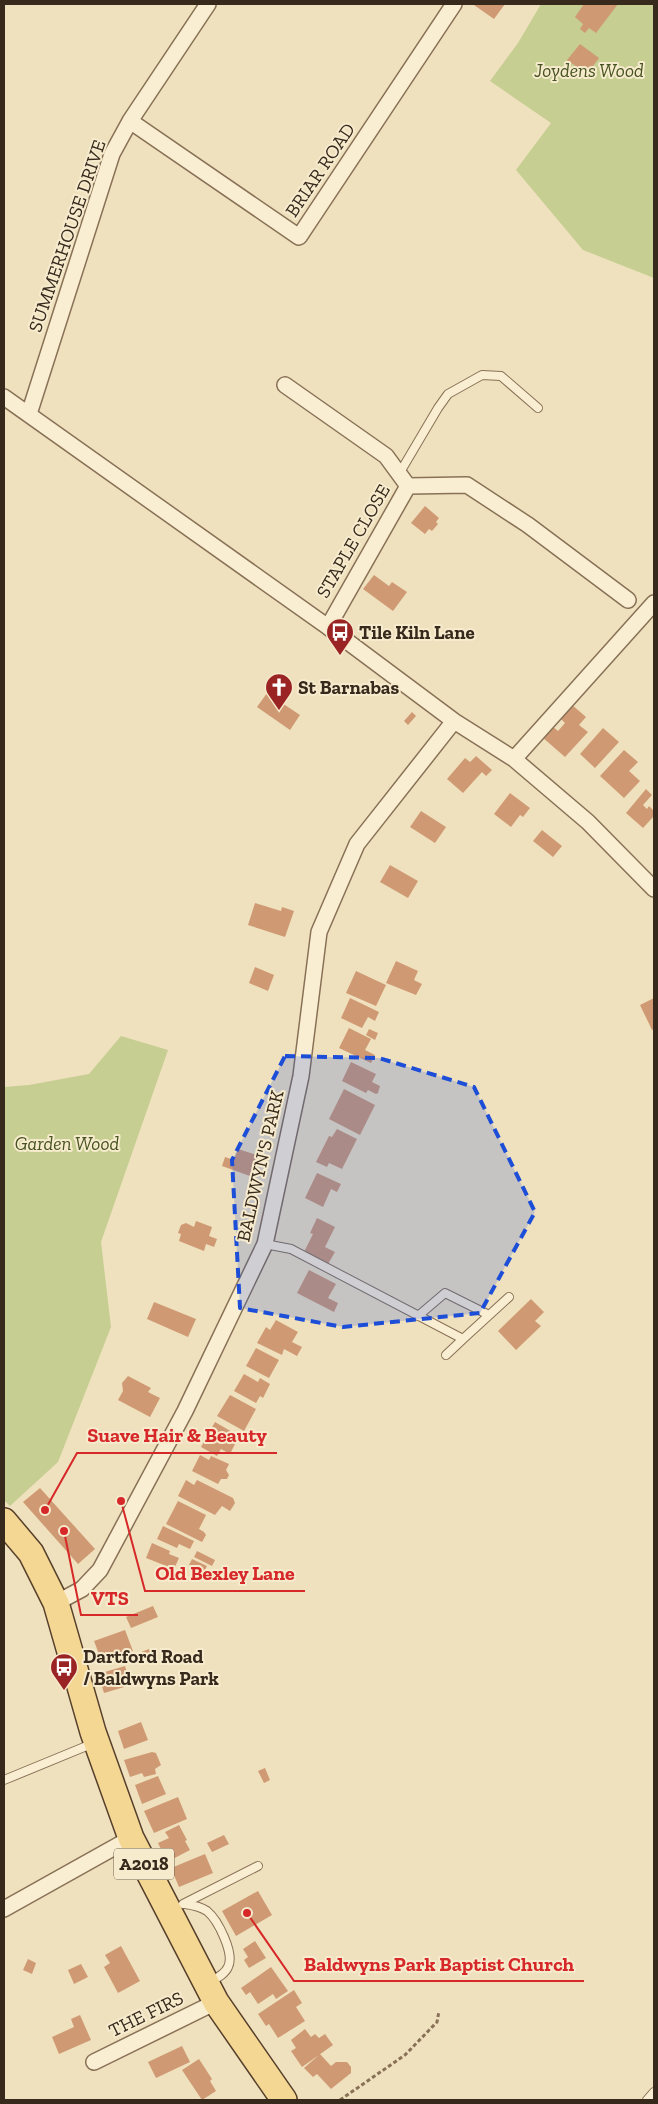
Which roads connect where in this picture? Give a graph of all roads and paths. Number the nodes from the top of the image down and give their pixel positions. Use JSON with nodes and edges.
{"nodes":[{"id":1,"x":208,"y":4,"type":"edge"},
{"id":2,"x":454,"y":4,"type":"edge"},
{"id":3,"x":130,"y":121,"type":"junction"},
{"id":4,"x":286,"y":385,"type":"dead end"},
{"id":5,"x":4,"y":397,"type":"edge"},
{"id":6,"x":538,"y":408,"type":"dead end"},
{"id":7,"x":29,"y":414,"type":"junction"},
{"id":8,"x":404,"y":480,"type":"junction"},
{"id":9,"x":628,"y":600,"type":"dead end"},
{"id":10,"x":654,"y":603,"type":"edge"},
{"id":11,"x":328,"y":627,"type":"junction"},
{"id":12,"x":454,"y":721,"type":"junction"},
{"id":13,"x":514,"y":759,"type":"junction"},
{"id":14,"x":654,"y":889,"type":"edge"},
{"id":15,"x":265,"y":1244,"type":"junction"},
{"id":16,"x":508,"y":1297,"type":"dead end"},
{"id":17,"x":490,"y":1315,"type":"junction"},
{"id":18,"x":418,"y":1316,"type":"junction"},
{"id":19,"x":463,"y":1339,"type":"junction"},
{"id":20,"x":446,"y":1355,"type":"dead end"},
{"id":21,"x":4,"y":1521,"type":"edge"},
{"id":22,"x":56,"y":1603,"type":"junction"},
{"id":23,"x":96,"y":1742,"type":"junction"},
{"id":24,"x":4,"y":1780,"type":"edge"},
{"id":25,"x":131,"y":1838,"type":"junction"},
{"id":26,"x":258,"y":1866,"type":"dead end"},
{"id":27,"x":176,"y":1908,"type":"junction"},
{"id":28,"x":4,"y":1909,"type":"edge"},
{"id":29,"x":211,"y":1993,"type":"junction"},
{"id":30,"x":439,"y":2011,"type":"dead end"},
{"id":31,"x":94,"y":2062,"type":"dead end"},
{"id":32,"x":654,"y":2092,"type":"edge"},
{"id":33,"x":284,"y":2100,"type":"edge"},
{"id":34,"x":340,"y":2100,"type":"edge"},
{"id":35,"x":646,"y":2100,"type":"edge"}],
"edges":[{"from":1,"to":3,"type":"street","name":"SUMMERHOUSE DRIVE"},
{"from":2,"to":3,"type":"street","name":"BRIAR ROAD"},
{"from":3,"to":7,"type":"street","name":"SUMMERHOUSE DRIVE"},
{"from":4,"to":8,"type":"street"},
{"from":5,"to":7,"type":"street"},
{"from":6,"to":8,"type":"lane"},
{"from":7,"to":11,"type":"street"},
{"from":8,"to":9,"type":"street","name":"STAPLE CLOSE"},
{"from":8,"to":11,"type":"street","name":"STAPLE CLOSE"},
{"from":10,"to":13,"type":"street"},
{"from":11,"to":12,"type":"street"},
{"from":12,"to":13,"type":"street"},
{"from":12,"to":15,"type":"street","name":"BALDWYN'S PARK"},
{"from":13,"to":14,"type":"street"},
{"from":15,"to":18,"type":"lane"},
{"from":15,"to":22,"type":"street","name":"BALDWYN'S PARK"},
{"from":16,"to":17,"type":"lane"},
{"from":17,"to":18,"type":"lane"},
{"from":17,"to":19,"type":"lane"},
{"from":18,"to":19,"type":"lane"},
{"from":19,"to":20,"type":"lane"},
{"from":21,"to":22,"type":"main road","number":"A2018"},
{"from":22,"to":23,"type":"main road","number":"A2018"},
{"from":23,"to":24,"type":"lane"},
{"from":23,"to":25,"type":"main road","number":"A2018"},
{"from":25,"to":27,"type":"main road","number":"A2018"},
{"from":25,"to":28,"type":"street"},
{"from":26,"to":27,"type":"lane"},
{"from":27,"to":29,"type":"main road","number":"A2018"},
{"from":27,"to":29,"type":"lane"},
{"from":29,"to":31,"type":"street","name":"THE FIRS"},
{"from":29,"to":33,"type":"main road","number":"A2018"},
{"from":30,"to":34,"type":"path"},
{"from":32,"to":35,"type":"lane"}]}
